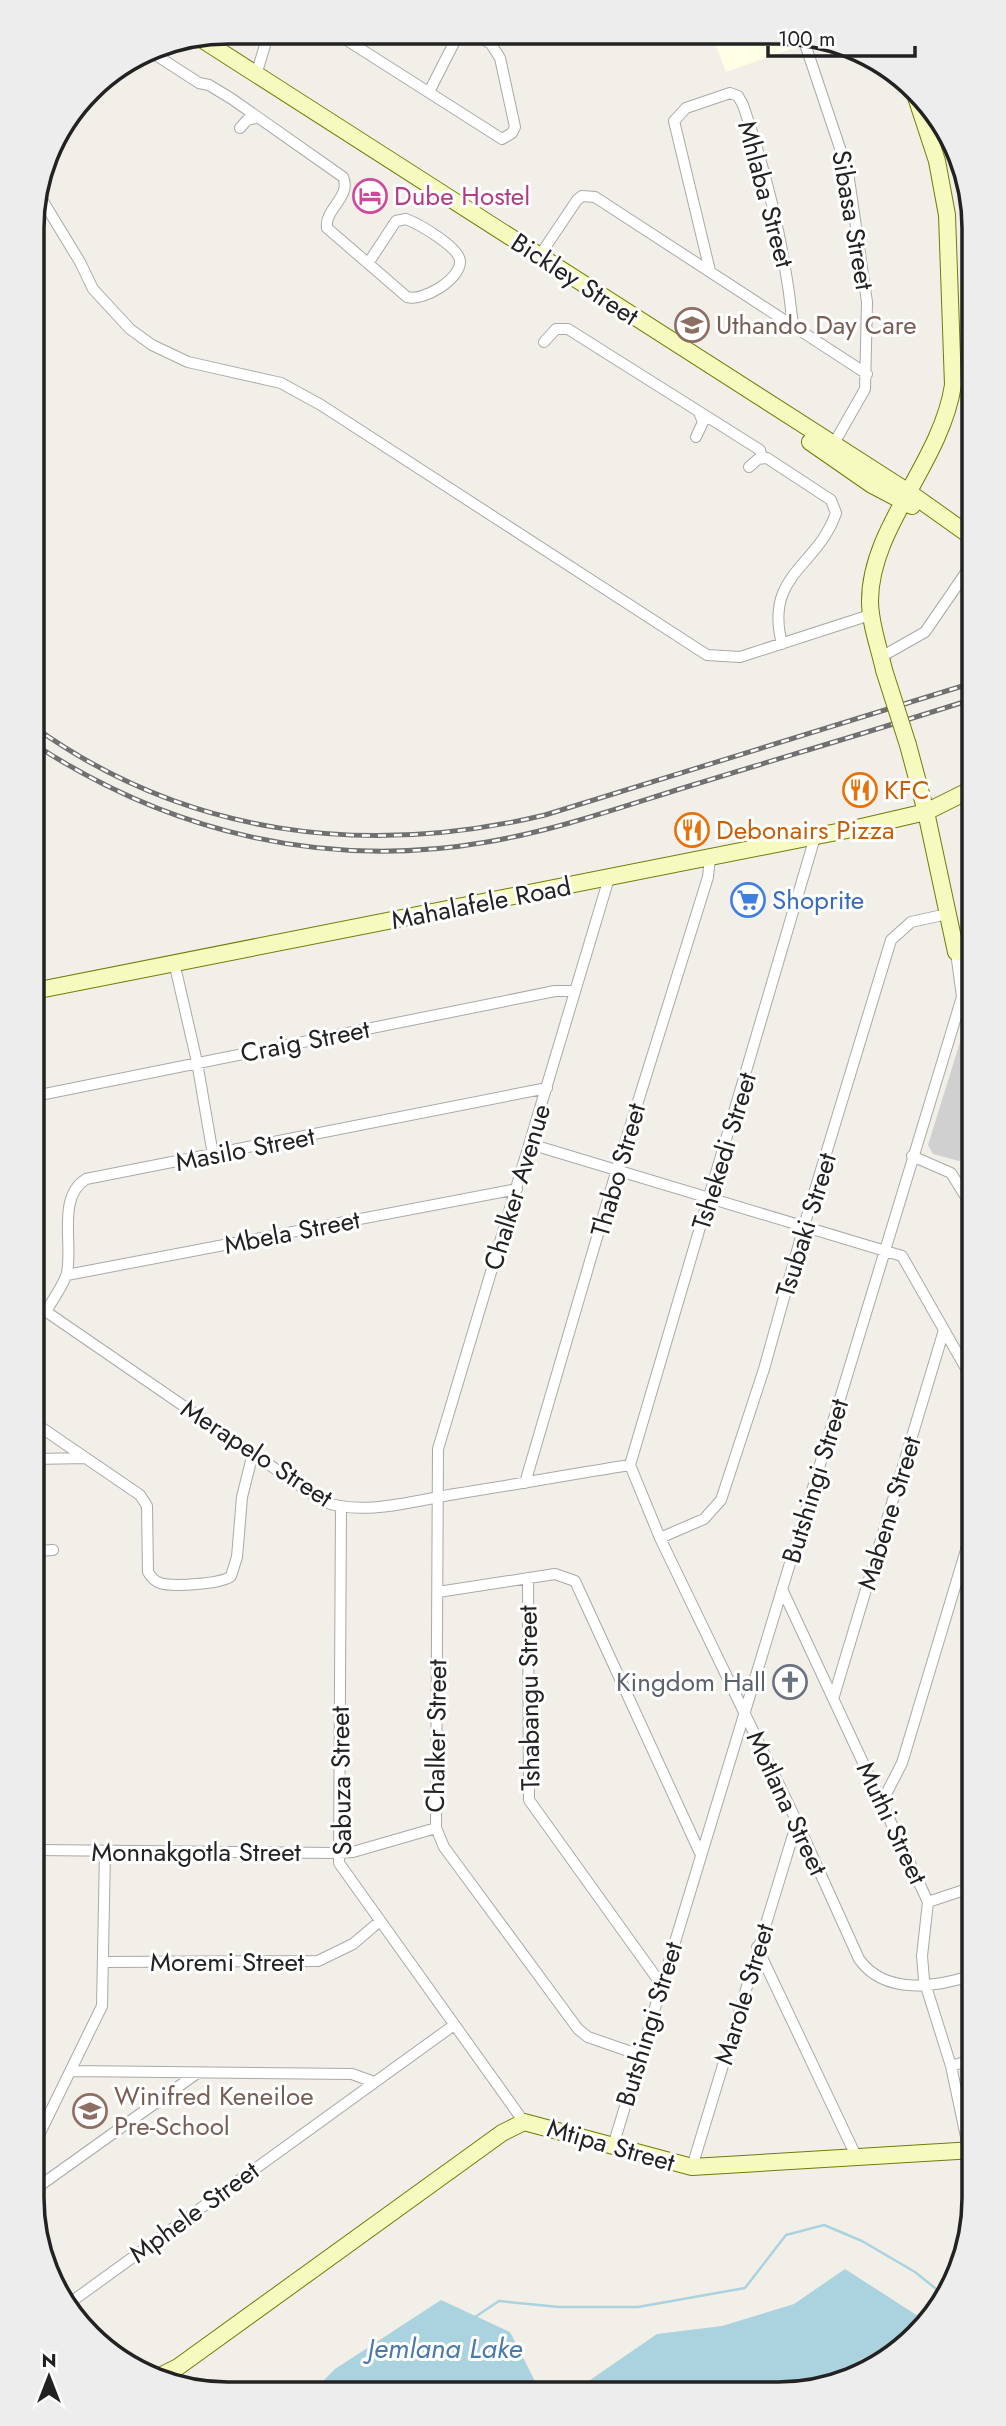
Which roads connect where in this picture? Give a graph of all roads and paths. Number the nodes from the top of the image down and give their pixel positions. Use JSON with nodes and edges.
{"nodes":[{"id":1,"x":265,"y":44,"type":"edge"},
{"id":2,"x":353,"y":44,"type":"edge"},
{"id":3,"x":453,"y":44,"type":"edge"},
{"id":4,"x":491,"y":44,"type":"edge"},
{"id":5,"x":210,"y":45,"type":"edge"},
{"id":6,"x":808,"y":46,"type":"edge"},
{"id":7,"x":158,"y":57,"type":"edge"},
{"id":8,"x":256,"y":75,"type":"junction"},
{"id":9,"x":429,"y":92,"type":"junction"},
{"id":10,"x":922,"y":113,"type":"edge"},
{"id":11,"x":256,"y":118,"type":"junction"},
{"id":12,"x":240,"y":128,"type":"dead end"},
{"id":13,"x":45,"y":205,"type":"edge"},
{"id":14,"x":540,"y":255,"type":"junction"},
{"id":15,"x":369,"y":262,"type":"junction"},
{"id":16,"x":710,"y":271,"type":"junction"},
{"id":17,"x":793,"y":325,"type":"junction"},
{"id":18,"x":544,"y":342,"type":"dead end"},
{"id":19,"x":867,"y":374,"type":"junction"},
{"id":20,"x":740,"y":386,"type":"junction"},
{"id":21,"x":701,"y":415,"type":"junction"},
{"id":22,"x":696,"y":437,"type":"dead end"},
{"id":23,"x":833,"y":445,"type":"junction"},
{"id":24,"x":762,"y":458,"type":"junction"},
{"id":25,"x":749,"y":467,"type":"dead end"},
{"id":26,"x":907,"y":498,"type":"junction"},
{"id":27,"x":962,"y":530,"type":"edge"},
{"id":28,"x":962,"y":578,"type":"edge"},
{"id":29,"x":870,"y":615,"type":"junction"},
{"id":30,"x":782,"y":644,"type":"junction"},
{"id":31,"x":883,"y":663,"type":"junction"},
{"id":32,"x":962,"y":794,"type":"edge"},
{"id":33,"x":926,"y":812,"type":"junction"},
{"id":34,"x":815,"y":836,"type":"junction"},
{"id":35,"x":710,"y":857,"type":"junction"},
{"id":36,"x":609,"y":878,"type":"junction"},
{"id":37,"x":947,"y":914,"type":"junction"},
{"id":38,"x":962,"y":950,"type":"edge"},
{"id":39,"x":174,"y":962,"type":"junction"},
{"id":40,"x":44,"y":989,"type":"edge"},
{"id":41,"x":575,"y":991,"type":"junction"},
{"id":42,"x":962,"y":997,"type":"edge"},
{"id":43,"x":197,"y":1062,"type":"junction"},
{"id":44,"x":547,"y":1088,"type":"junction"},
{"id":45,"x":44,"y":1094,"type":"edge"},
{"id":46,"x":530,"y":1144,"type":"junction"},
{"id":47,"x":213,"y":1155,"type":"junction"},
{"id":48,"x":912,"y":1156,"type":"junction"},
{"id":49,"x":617,"y":1169,"type":"junction"},
{"id":50,"x":516,"y":1189,"type":"junction"},
{"id":51,"x":962,"y":1191,"type":"edge"},
{"id":52,"x":710,"y":1198,"type":"junction"},
{"id":53,"x":804,"y":1226,"type":"junction"},
{"id":54,"x":885,"y":1250,"type":"junction"},
{"id":55,"x":67,"y":1275,"type":"junction"},
{"id":56,"x":46,"y":1312,"type":"joint"},
{"id":57,"x":944,"y":1330,"type":"junction"},
{"id":58,"x":962,"y":1362,"type":"edge"},
{"id":59,"x":44,"y":1430,"type":"edge"},
{"id":60,"x":253,"y":1453,"type":"junction"},
{"id":61,"x":84,"y":1458,"type":"junction"},
{"id":62,"x":44,"y":1459,"type":"edge"},
{"id":63,"x":631,"y":1465,"type":"junction"},
{"id":64,"x":525,"y":1483,"type":"junction"},
{"id":65,"x":437,"y":1497,"type":"junction"},
{"id":66,"x":341,"y":1507,"type":"junction"},
{"id":67,"x":660,"y":1538,"type":"junction"},
{"id":68,"x":53,"y":1550,"type":"dead end"},
{"id":69,"x":44,"y":1551,"type":"edge"},
{"id":70,"x":962,"y":1563,"type":"edge"},
{"id":71,"x":528,"y":1578,"type":"junction"},
{"id":72,"x":782,"y":1590,"type":"junction"},
{"id":73,"x":438,"y":1592,"type":"junction"},
{"id":74,"x":834,"y":1696,"type":"junction"},
{"id":75,"x":745,"y":1715,"type":"junction"},
{"id":76,"x":882,"y":1802,"type":"junction"},
{"id":77,"x":797,"y":1822,"type":"junction"},
{"id":78,"x":436,"y":1828,"type":"junction"},
{"id":79,"x":44,"y":1850,"type":"edge"},
{"id":80,"x":105,"y":1851,"type":"junction"},
{"id":81,"x":337,"y":1853,"type":"junction"},
{"id":82,"x":700,"y":1853,"type":"junction"},
{"id":83,"x":962,"y":1891,"type":"edge"},
{"id":84,"x":928,"y":1902,"type":"junction"},
{"id":85,"x":380,"y":1921,"type":"junction"},
{"id":86,"x":757,"y":1947,"type":"junction"},
{"id":87,"x":105,"y":1962,"type":"junction"},
{"id":88,"x":962,"y":1978,"type":"edge"},
{"id":89,"x":661,"y":1984,"type":"junction"},
{"id":90,"x":926,"y":1987,"type":"junction"},
{"id":91,"x":454,"y":2025,"type":"junction"},
{"id":92,"x":640,"y":2055,"type":"junction"},
{"id":93,"x":962,"y":2063,"type":"edge"},
{"id":94,"x":951,"y":2066,"type":"junction"},
{"id":95,"x":72,"y":2071,"type":"junction"},
{"id":96,"x":196,"y":2074,"type":"junction"},
{"id":97,"x":374,"y":2082,"type":"junction"},
{"id":98,"x":962,"y":2113,"type":"edge"},
{"id":99,"x":524,"y":2122,"type":"junction"},
{"id":100,"x":44,"y":2125,"type":"edge"},
{"id":101,"x":612,"y":2146,"type":"junction"},
{"id":102,"x":962,"y":2152,"type":"edge"},
{"id":103,"x":857,"y":2158,"type":"junction"},
{"id":104,"x":692,"y":2167,"type":"junction"},
{"id":105,"x":44,"y":2183,"type":"edge"},
{"id":106,"x":74,"y":2300,"type":"edge"},
{"id":107,"x":166,"y":2372,"type":"edge"}],
"edges":[{"from":1,"to":8,"type":"street"},
{"from":2,"to":9,"type":"street"},
{"from":3,"to":9,"type":"street"},
{"from":4,"to":9,"type":"street"},
{"from":5,"to":8,"type":"street","name":"Bickley Street"},
{"from":6,"to":19,"type":"street","name":"Sibasa Street"},
{"from":7,"to":11,"type":"street"},
{"from":8,"to":14,"type":"street","name":"Bickley Street"},
{"from":10,"to":26,"type":"street"},
{"from":11,"to":12,"type":"street"},
{"from":11,"to":15,"type":"street"},
{"from":13,"to":30,"type":"street"},
{"from":14,"to":16,"type":"street"},
{"from":14,"to":20,"type":"street","name":"Bickley Street"},
{"from":15,"to":15,"type":"street"},
{"from":16,"to":17,"type":"street"},
{"from":16,"to":17,"type":"street","name":"Mhlaba Street"},
{"from":17,"to":19,"type":"street"},
{"from":18,"to":21,"type":"street"},
{"from":19,"to":23,"type":"street","name":"Sibasa Street"},
{"from":20,"to":23,"type":"street","name":"Bickley Street"},
{"from":20,"to":26,"type":"street","name":"Bickley Street"},
{"from":21,"to":22,"type":"street"},
{"from":21,"to":24,"type":"street"},
{"from":23,"to":26,"type":"street","name":"Bickley Street"},
{"from":24,"to":25,"type":"street"},
{"from":24,"to":30,"type":"street"},
{"from":26,"to":27,"type":"street","name":"Bickley Street"},
{"from":26,"to":29,"type":"street"},
{"from":28,"to":31,"type":"street"},
{"from":29,"to":30,"type":"street"},
{"from":29,"to":31,"type":"street","name":"Butshingi Street"},
{"from":31,"to":33,"type":"street","name":"Butshingi Street","bridge":true},
{"from":32,"to":33,"type":"street","name":"Mahalafele Road"},
{"from":33,"to":34,"type":"street","name":"Mahalafele Road"},
{"from":33,"to":37,"type":"street","name":"Butshingi Street"},
{"from":34,"to":35,"type":"street","name":"Mahalafele Road"},
{"from":34,"to":52,"type":"street","name":"Tshekedi Street"},
{"from":35,"to":36,"type":"street","name":"Mahalafele Road"},
{"from":35,"to":49,"type":"street","name":"Thabo Street"},
{"from":36,"to":39,"type":"street","name":"Mahalafele Road"},
{"from":36,"to":41,"type":"street","name":"Chalker Avenue"},
{"from":37,"to":38,"type":"street","name":"Butshingi Street"},
{"from":37,"to":53,"type":"street","name":"Tsubaki Street"},
{"from":39,"to":40,"type":"street","name":"Mahalafele Road"},
{"from":39,"to":43,"type":"street"},
{"from":41,"to":43,"type":"street","name":"Craig Street"},
{"from":41,"to":44,"type":"street","name":"Chalker Avenue"},
{"from":42,"to":48,"type":"street","name":"Butshingi Street"},
{"from":43,"to":45,"type":"street","name":"Craig Street"},
{"from":43,"to":47,"type":"street"},
{"from":44,"to":46,"type":"street","name":"Chalker Avenue"},
{"from":44,"to":47,"type":"street","name":"Masilo Street"},
{"from":46,"to":49,"type":"street"},
{"from":46,"to":50,"type":"street","name":"Chalker Avenue"},
{"from":47,"to":55,"type":"street","name":"Masilo Street"},
{"from":48,"to":51,"type":"street"},
{"from":48,"to":54,"type":"street","name":"Butshingi Street"},
{"from":49,"to":52,"type":"street"},
{"from":49,"to":64,"type":"street","name":"Thabo Street"},
{"from":50,"to":55,"type":"street","name":"Mbela Street"},
{"from":50,"to":65,"type":"street","name":"Chalker Avenue"},
{"from":52,"to":53,"type":"street"},
{"from":52,"to":63,"type":"street","name":"Tshekedi Street"},
{"from":53,"to":54,"type":"street"},
{"from":53,"to":67,"type":"street","name":"Tsubaki Street"},
{"from":54,"to":57,"type":"street"},
{"from":54,"to":72,"type":"street","name":"Butshingi Street"},
{"from":55,"to":56,"type":"street","name":"Masilo Street"},
{"from":56,"to":60,"type":"street","name":"Merapelo Street"},
{"from":57,"to":58,"type":"street"},
{"from":57,"to":74,"type":"street","name":"Mabene Street"},
{"from":59,"to":61,"type":"street"},
{"from":60,"to":61,"type":"street"},
{"from":60,"to":66,"type":"street","name":"Merapelo Street"},
{"from":61,"to":62,"type":"street"},
{"from":63,"to":64,"type":"street","name":"Merapelo Street"},
{"from":63,"to":67,"type":"street","name":"Motlana Street"},
{"from":64,"to":65,"type":"street","name":"Merapelo Street"},
{"from":65,"to":66,"type":"street","name":"Merapelo Street"},
{"from":65,"to":73,"type":"street","name":"Chalker Street"},
{"from":66,"to":81,"type":"street","name":"Sabuza Street"},
{"from":67,"to":75,"type":"street","name":"Motlana Street"},
{"from":68,"to":69,"type":"street"},
{"from":70,"to":76,"type":"street"},
{"from":71,"to":73,"type":"street"},
{"from":71,"to":82,"type":"street"},
{"from":71,"to":89,"type":"street","name":"Tshabangu Street"},
{"from":72,"to":74,"type":"street","name":"Muthi Street"},
{"from":72,"to":75,"type":"street","name":"Butshingi Street"},
{"from":73,"to":78,"type":"street","name":"Chalker Street"},
{"from":74,"to":76,"type":"street","name":"Muthi Street"},
{"from":75,"to":77,"type":"street","name":"Motlana Street"},
{"from":75,"to":82,"type":"street","name":"Butshingi Street"},
{"from":76,"to":84,"type":"street","name":"Muthi Street"},
{"from":77,"to":86,"type":"street","name":"Marole Street"},
{"from":77,"to":90,"type":"street","name":"Motlana Street"},
{"from":78,"to":81,"type":"street","name":"Monnakgotla Street"},
{"from":78,"to":92,"type":"street","name":"Chalker Street"},
{"from":79,"to":80,"type":"street","name":"Monnakgotla Street"},
{"from":80,"to":81,"type":"street","name":"Monnakgotla Street"},
{"from":80,"to":87,"type":"street"},
{"from":81,"to":85,"type":"street","name":"Sabuza Street"},
{"from":82,"to":89,"type":"street","name":"Butshingi Street"},
{"from":83,"to":84,"type":"street"},
{"from":84,"to":90,"type":"street","name":"Muthi Street"},
{"from":85,"to":87,"type":"street","name":"Moremi Street"},
{"from":85,"to":91,"type":"street","name":"Sabuza Street"},
{"from":86,"to":103,"type":"street"},
{"from":86,"to":104,"type":"street","name":"Marole Street"},
{"from":87,"to":95,"type":"street"},
{"from":88,"to":90,"type":"street"},
{"from":89,"to":92,"type":"street","name":"Butshingi Street"},
{"from":90,"to":94,"type":"street","name":"Muthi Street"},
{"from":91,"to":97,"type":"street","name":"Mphele Street"},
{"from":91,"to":99,"type":"street","name":"Sabuza Street"},
{"from":92,"to":101,"type":"street","name":"Butshingi Street"},
{"from":93,"to":94,"type":"street"},
{"from":94,"to":98,"type":"street","name":"Muthi Street"},
{"from":95,"to":96,"type":"street"},
{"from":95,"to":100,"type":"street"},
{"from":96,"to":97,"type":"street"},
{"from":96,"to":105,"type":"street"},
{"from":97,"to":106,"type":"street","name":"Mphele Street"},
{"from":99,"to":101,"type":"street","name":"Mtipa Street"},
{"from":99,"to":107,"type":"street","name":"Mtipa Street"},
{"from":101,"to":104,"type":"street","name":"Mtipa Street"},
{"from":102,"to":103,"type":"street","name":"Mtipa Street"},
{"from":103,"to":104,"type":"street","name":"Mtipa Street"}]}
